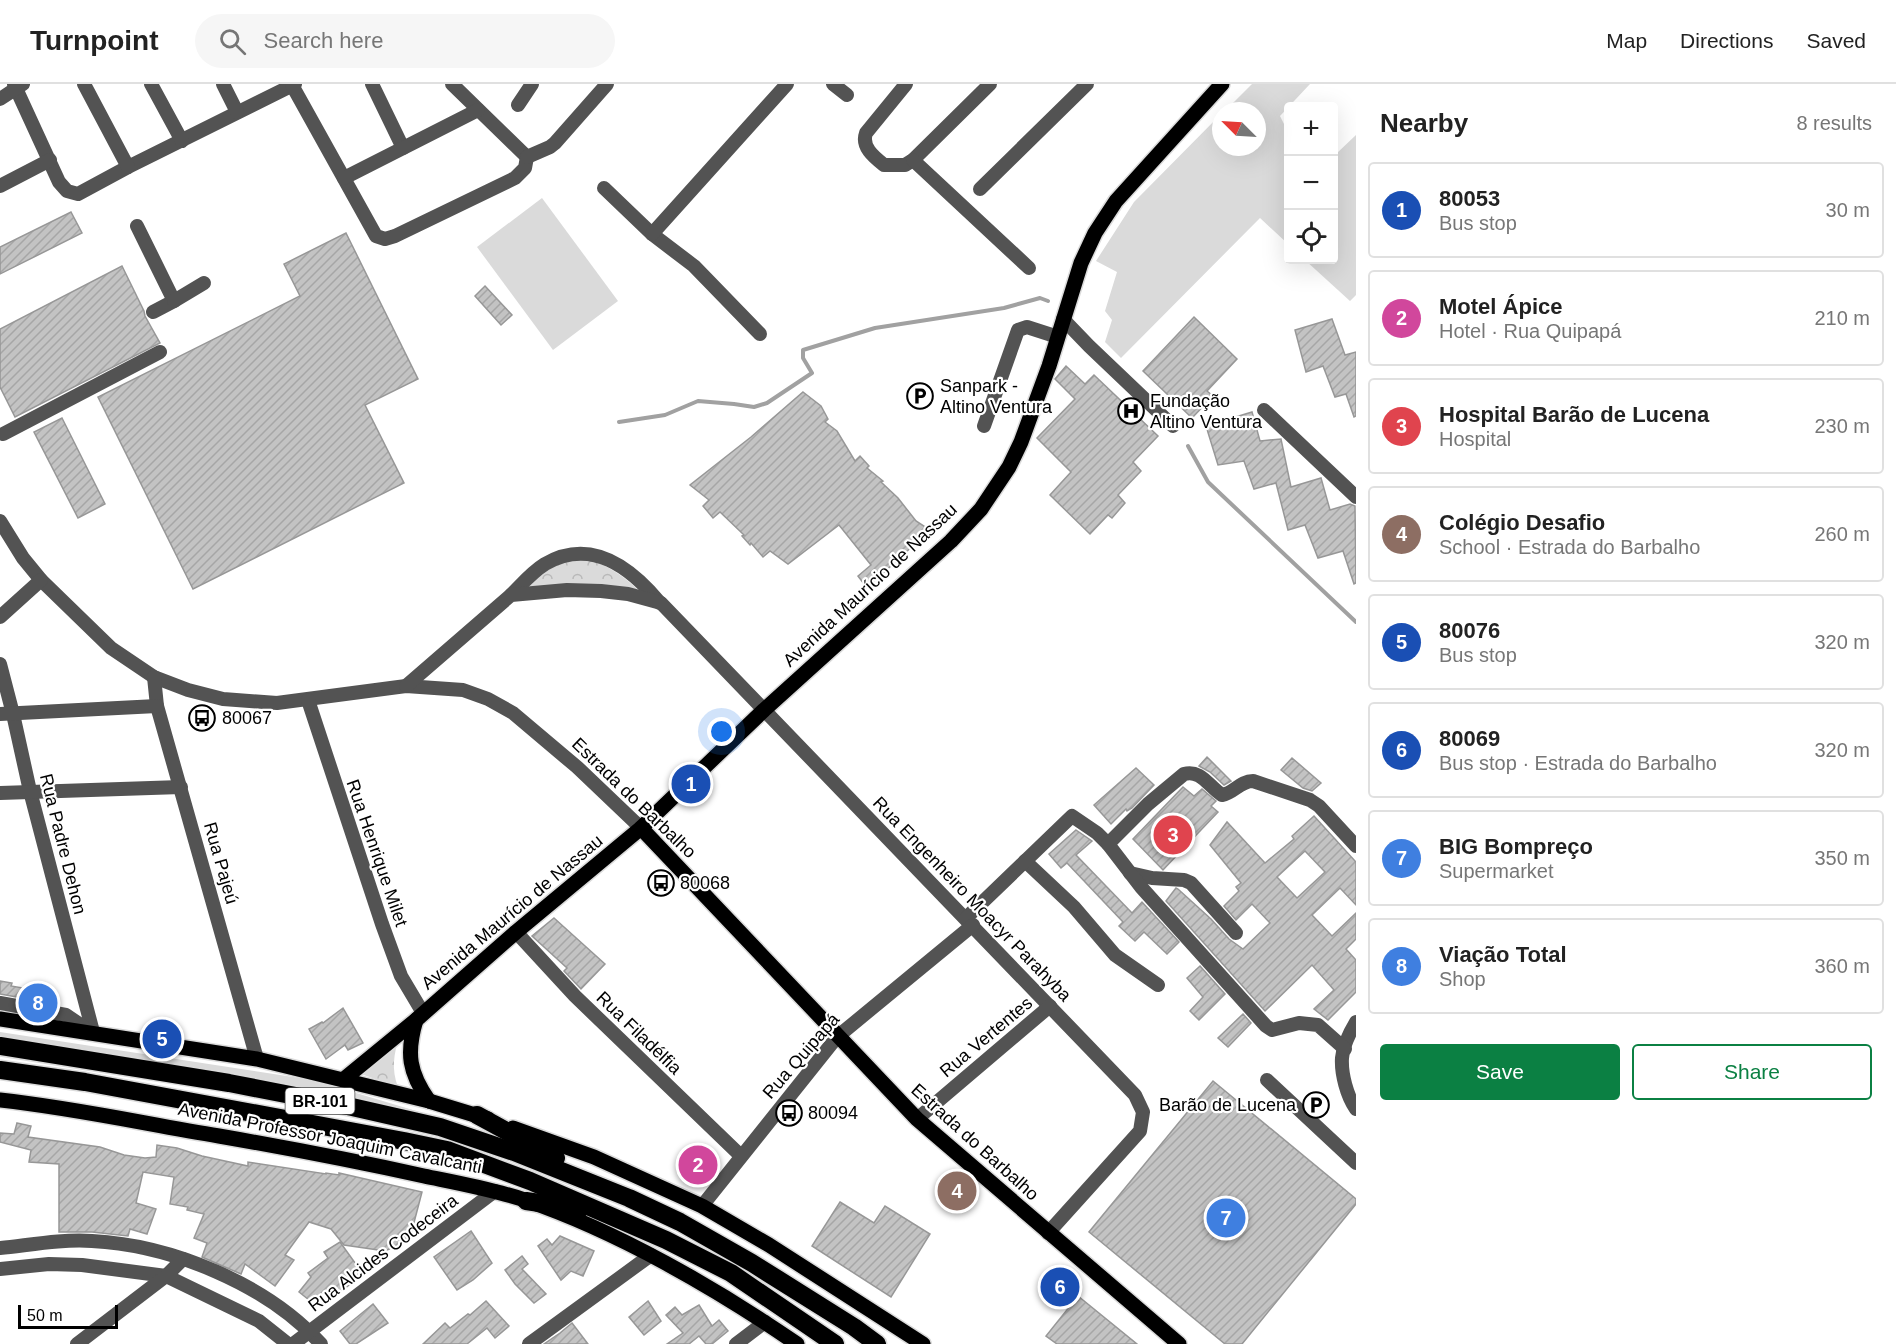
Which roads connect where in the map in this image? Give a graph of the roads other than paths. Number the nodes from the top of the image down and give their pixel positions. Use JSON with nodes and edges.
{"nodes":[{"id":1,"x":84,"y":84,"type":"edge"},
{"id":2,"x":151,"y":84,"type":"edge"},
{"id":3,"x":223,"y":84,"type":"edge"},
{"id":4,"x":372,"y":84,"type":"edge"},
{"id":5,"x":452,"y":84,"type":"edge"},
{"id":6,"x":532,"y":84,"type":"edge"},
{"id":7,"x":607,"y":84,"type":"edge"},
{"id":8,"x":787,"y":84,"type":"edge"},
{"id":9,"x":833,"y":84,"type":"edge"},
{"id":10,"x":906,"y":84,"type":"edge"},
{"id":11,"x":990,"y":84,"type":"edge"},
{"id":12,"x":1087,"y":84,"type":"edge"},
{"id":13,"x":1222,"y":84,"type":"edge"},
{"id":14,"x":293,"y":85,"type":"edge"},
{"id":15,"x":18,"y":86,"type":"edge"},
{"id":16,"x":847,"y":94,"type":"dead end"},
{"id":17,"x":0,"y":99,"type":"edge"},
{"id":18,"x":518,"y":105,"type":"dead end"},
{"id":19,"x":478,"y":110,"type":"junction"},
{"id":20,"x":237,"y":112,"type":"junction"},
{"id":21,"x":182,"y":141,"type":"junction"},
{"id":22,"x":403,"y":148,"type":"junction"},
{"id":23,"x":527,"y":157,"type":"junction"},
{"id":24,"x":50,"y":160,"type":"junction"},
{"id":25,"x":913,"y":160,"type":"junction"},
{"id":26,"x":128,"y":167,"type":"junction"},
{"id":27,"x":344,"y":178,"type":"junction"},
{"id":28,"x":0,"y":186,"type":"edge"},
{"id":29,"x":604,"y":188,"type":"dead end"},
{"id":30,"x":981,"y":189,"type":"dead end"},
{"id":31,"x":137,"y":226,"type":"dead end"},
{"id":32,"x":652,"y":234,"type":"junction"},
{"id":33,"x":1029,"y":267,"type":"dead end"},
{"id":34,"x":204,"y":284,"type":"dead end"},
{"id":35,"x":174,"y":301,"type":"junction"},
{"id":36,"x":153,"y":312,"type":"dead end"},
{"id":37,"x":1064,"y":319,"type":"junction"},
{"id":38,"x":760,"y":334,"type":"dead end"},
{"id":39,"x":1058,"y":337,"type":"junction"},
{"id":40,"x":160,"y":352,"type":"dead end"},
{"id":41,"x":1264,"y":411,"type":"dead end"},
{"id":42,"x":984,"y":426,"type":"dead end"},
{"id":43,"x":1173,"y":426,"type":"dead end"},
{"id":44,"x":3,"y":434,"type":"dead end"},
{"id":45,"x":1356,"y":497,"type":"edge"},
{"id":46,"x":0,"y":521,"type":"edge"},
{"id":47,"x":41,"y":580,"type":"junction"},
{"id":48,"x":511,"y":595,"type":"junction"},
{"id":49,"x":661,"y":603,"type":"junction"},
{"id":50,"x":0,"y":617,"type":"edge"},
{"id":51,"x":0,"y":664,"type":"edge"},
{"id":52,"x":154,"y":677,"type":"junction"},
{"id":53,"x":405,"y":686,"type":"junction"},
{"id":54,"x":308,"y":700,"type":"junction"},
{"id":55,"x":157,"y":705,"type":"junction"},
{"id":56,"x":764,"y":710,"type":"junction"},
{"id":57,"x":7,"y":714,"type":"edge"},
{"id":58,"x":181,"y":787,"type":"junction"},
{"id":59,"x":30,"y":791,"type":"junction"},
{"id":60,"x":0,"y":793,"type":"edge"},
{"id":61,"x":641,"y":828,"type":"junction"},
{"id":62,"x":1108,"y":844,"type":"junction"},
{"id":63,"x":1356,"y":846,"type":"edge"},
{"id":64,"x":1025,"y":861,"type":"junction"},
{"id":65,"x":1130,"y":873,"type":"junction"},
{"id":66,"x":969,"y":922,"type":"junction"},
{"id":67,"x":516,"y":932,"type":"junction"},
{"id":68,"x":1236,"y":933,"type":"dead end"},
{"id":69,"x":1158,"y":985,"type":"dead end"},
{"id":70,"x":0,"y":1003,"type":"edge"},
{"id":71,"x":1050,"y":1006,"type":"junction"},
{"id":72,"x":419,"y":1017,"type":"junction"},
{"id":73,"x":0,"y":1019,"type":"edge"},
{"id":74,"x":1356,"y":1022,"type":"edge"},
{"id":75,"x":92,"y":1032,"type":"junction"},
{"id":76,"x":837,"y":1037,"type":"junction"},
{"id":77,"x":0,"y":1046,"type":"edge"},
{"id":78,"x":1345,"y":1049,"type":"junction"},
{"id":79,"x":257,"y":1059,"type":"junction"},
{"id":80,"x":0,"y":1070,"type":"edge"},
{"id":81,"x":344,"y":1079,"type":"junction"},
{"id":82,"x":1267,"y":1080,"type":"dead end"},
{"id":83,"x":0,"y":1100,"type":"edge"},
{"id":84,"x":429,"y":1101,"type":"junction"},
{"id":85,"x":1356,"y":1109,"type":"edge"},
{"id":86,"x":477,"y":1115,"type":"junction"},
{"id":87,"x":918,"y":1119,"type":"junction"},
{"id":88,"x":741,"y":1156,"type":"junction"},
{"id":89,"x":1356,"y":1162,"type":"edge"},
{"id":90,"x":495,"y":1191,"type":"junction"},
{"id":91,"x":628,"y":1198,"type":"junction"},
{"id":92,"x":526,"y":1201,"type":"junction"},
{"id":93,"x":702,"y":1206,"type":"junction"},
{"id":94,"x":610,"y":1214,"type":"junction"},
{"id":95,"x":1048,"y":1233,"type":"junction"},
{"id":96,"x":0,"y":1248,"type":"edge"},
{"id":97,"x":651,"y":1255,"type":"junction"},
{"id":98,"x":183,"y":1259,"type":"junction"},
{"id":99,"x":0,"y":1269,"type":"edge"},
{"id":100,"x":166,"y":1276,"type":"junction"},
{"id":101,"x":765,"y":1322,"type":"junction"},
{"id":102,"x":309,"y":1331,"type":"junction"},
{"id":103,"x":77,"y":1344,"type":"edge"},
{"id":104,"x":288,"y":1344,"type":"edge"},
{"id":105,"x":293,"y":1344,"type":"edge"},
{"id":106,"x":321,"y":1344,"type":"edge"},
{"id":107,"x":529,"y":1344,"type":"edge"},
{"id":108,"x":736,"y":1344,"type":"edge"},
{"id":109,"x":796,"y":1344,"type":"edge"},
{"id":110,"x":835,"y":1344,"type":"edge"},
{"id":111,"x":877,"y":1344,"type":"edge"},
{"id":112,"x":923,"y":1344,"type":"edge"},
{"id":113,"x":1179,"y":1344,"type":"edge"}],
"edges":[{"from":1,"to":26,"type":"street"},
{"from":2,"to":21,"type":"street"},
{"from":3,"to":20,"type":"street"},
{"from":4,"to":22,"type":"street"},
{"from":5,"to":19,"type":"street"},
{"from":6,"to":18,"type":"street"},
{"from":7,"to":23,"type":"street"},
{"from":8,"to":32,"type":"street"},
{"from":9,"to":16,"type":"street"},
{"from":10,"to":25,"type":"street"},
{"from":11,"to":25,"type":"street"},
{"from":12,"to":30,"type":"street"},
{"from":13,"to":37,"type":"main road","name":"Avenida Maurício de Nassau"},
{"from":14,"to":20,"type":"street"},
{"from":14,"to":27,"type":"street"},
{"from":15,"to":17,"type":"street"},
{"from":15,"to":24,"type":"street"},
{"from":19,"to":22,"type":"street"},
{"from":19,"to":23,"type":"street"},
{"from":20,"to":21,"type":"street"},
{"from":21,"to":26,"type":"street"},
{"from":22,"to":27,"type":"street"},
{"from":23,"to":27,"type":"street"},
{"from":24,"to":26,"type":"street"},
{"from":24,"to":28,"type":"street"},
{"from":25,"to":33,"type":"street"},
{"from":29,"to":32,"type":"street"},
{"from":31,"to":35,"type":"street"},
{"from":32,"to":38,"type":"street"},
{"from":34,"to":35,"type":"street"},
{"from":35,"to":36,"type":"street"},
{"from":37,"to":39,"type":"main road","name":"Avenida Maurício de Nassau"},
{"from":37,"to":43,"type":"street"},
{"from":39,"to":42,"type":"street"},
{"from":39,"to":56,"type":"main road","name":"Avenida Maurício de Nassau"},
{"from":40,"to":44,"type":"street"},
{"from":41,"to":45,"type":"street"},
{"from":46,"to":47,"type":"street","name":"Estrada do Barbalho"},
{"from":47,"to":50,"type":"street"},
{"from":47,"to":52,"type":"street","name":"Estrada do Barbalho"},
{"from":48,"to":49,"type":"street"},
{"from":48,"to":49,"type":"street","name":"Rua Engenheiro Moacyr Parahyba"},
{"from":48,"to":53,"type":"street","name":"Rua Engenheiro Moacyr Parahyba"},
{"from":49,"to":56,"type":"street","name":"Rua Engenheiro Moacyr Parahyba"},
{"from":51,"to":57,"type":"street","name":"Rua Padre Dehon"},
{"from":52,"to":54,"type":"street","name":"Estrada do Barbalho"},
{"from":52,"to":55,"type":"street","name":"Rua Pajeú"},
{"from":53,"to":54,"type":"street","name":"Estrada do Barbalho"},
{"from":53,"to":61,"type":"street","name":"Estrada do Barbalho"},
{"from":54,"to":72,"type":"street","name":"Rua Henrique Milet"},
{"from":55,"to":57,"type":"street"},
{"from":55,"to":58,"type":"street","name":"Rua Pajeú"},
{"from":56,"to":61,"type":"main road","name":"Avenida Maurício de Nassau"},
{"from":56,"to":66,"type":"street","name":"Rua Engenheiro Moacyr Parahyba"},
{"from":57,"to":59,"type":"street","name":"Rua Padre Dehon"},
{"from":58,"to":59,"type":"street"},
{"from":58,"to":79,"type":"street","name":"Rua Pajeú"},
{"from":59,"to":60,"type":"street"},
{"from":59,"to":75,"type":"street","name":"Rua Padre Dehon"},
{"from":61,"to":67,"type":"main road","name":"Avenida Maurício de Nassau"},
{"from":61,"to":76,"type":"main road","name":"Estrada do Barbalho"},
{"from":62,"to":63,"type":"street"},
{"from":62,"to":64,"type":"street","name":"Rua Quipapá"},
{"from":62,"to":65,"type":"street"},
{"from":64,"to":66,"type":"street","name":"Rua Quipapá"},
{"from":64,"to":69,"type":"street"},
{"from":65,"to":68,"type":"street"},
{"from":65,"to":78,"type":"street"},
{"from":66,"to":71,"type":"street","name":"Rua Engenheiro Moacyr Parahyba"},
{"from":66,"to":76,"type":"street","name":"Rua Quipapá"},
{"from":67,"to":72,"type":"main road","name":"Avenida Maurício de Nassau"},
{"from":67,"to":88,"type":"street","name":"Rua Filadélfia"},
{"from":70,"to":75,"type":"street"},
{"from":71,"to":87,"type":"street","name":"Rua Vertentes"},
{"from":71,"to":95,"type":"street","name":"Rua Engenheiro Moacyr Parahyba"},
{"from":72,"to":81,"type":"main road","name":"Avenida Maurício de Nassau"},
{"from":72,"to":84,"type":"main road"},
{"from":73,"to":75,"type":"main road"},
{"from":74,"to":78,"type":"street"},
{"from":75,"to":79,"type":"main road"},
{"from":76,"to":87,"type":"main road","name":"Estrada do Barbalho"},
{"from":76,"to":88,"type":"street","name":"Rua Quipapá"},
{"from":77,"to":91,"type":"highway","name":"Avenida Professor Joaquim Cavalcanti","number":"BR-101"},
{"from":78,"to":85,"type":"street"},
{"from":79,"to":81,"type":"main road"},
{"from":80,"to":94,"type":"highway","name":"Avenida Professor Joaquim Cavalcanti","number":"BR-101"},
{"from":81,"to":84,"type":"main road"},
{"from":82,"to":89,"type":"street"},
{"from":83,"to":90,"type":"main road","name":"Avenida Professor Joaquim Cavalcanti"},
{"from":84,"to":86,"type":"main road"},
{"from":86,"to":91,"type":"highway"},
{"from":86,"to":93,"type":"main road"},
{"from":87,"to":95,"type":"main road","name":"Estrada do Barbalho"},
{"from":88,"to":93,"type":"street","name":"Rua Quipapá"},
{"from":90,"to":92,"type":"main road","name":"Avenida Professor Joaquim Cavalcanti"},
{"from":90,"to":102,"type":"street","name":"Rua Alcides Codeceira"},
{"from":91,"to":111,"type":"highway","number":"BR-101"},
{"from":92,"to":94,"type":"highway"},
{"from":92,"to":97,"type":"main road","name":"Avenida Professor Joaquim Cavalcanti"},
{"from":93,"to":112,"type":"main road"},
{"from":94,"to":110,"type":"highway","number":"BR-101"},
{"from":95,"to":113,"type":"main road","name":"Estrada do Barbalho"},
{"from":96,"to":98,"type":"street"},
{"from":97,"to":101,"type":"main road","name":"Avenida Professor Joaquim Cavalcanti"},
{"from":97,"to":107,"type":"street"},
{"from":98,"to":100,"type":"street"},
{"from":98,"to":102,"type":"street"},
{"from":99,"to":100,"type":"street"},
{"from":100,"to":103,"type":"street"},
{"from":100,"to":104,"type":"street"},
{"from":101,"to":108,"type":"street"},
{"from":101,"to":109,"type":"main road","name":"Avenida Professor Joaquim Cavalcanti"},
{"from":102,"to":105,"type":"street","name":"Rua Alcides Codeceira"},
{"from":102,"to":106,"type":"street"}]}
